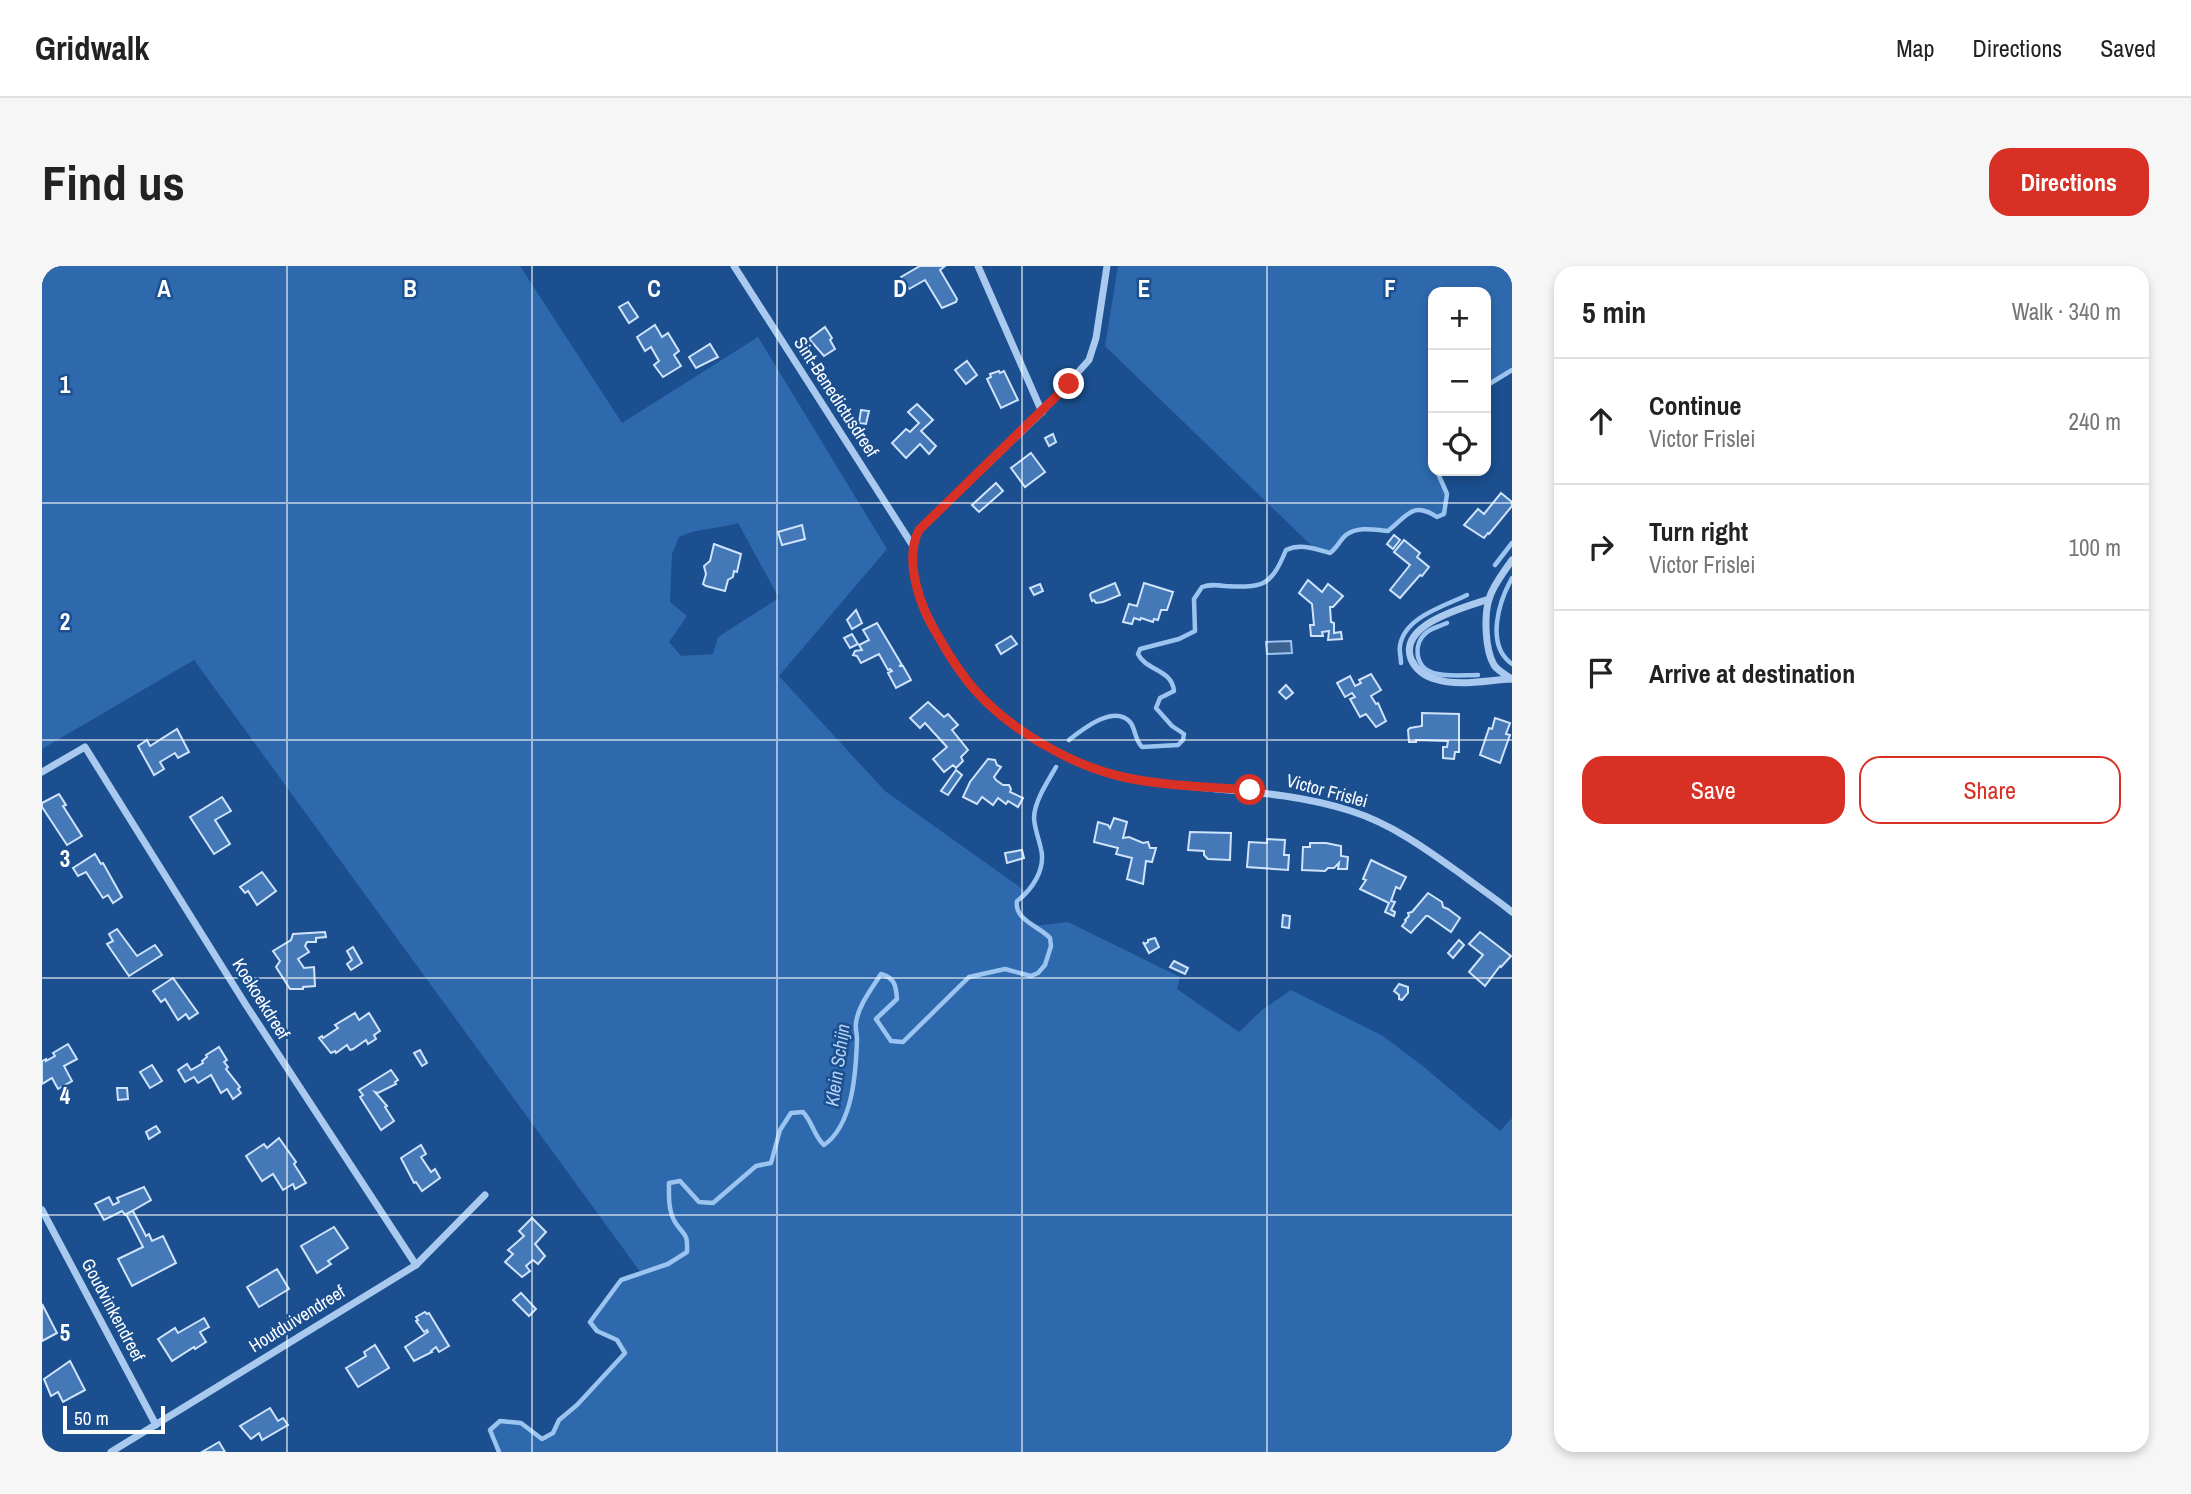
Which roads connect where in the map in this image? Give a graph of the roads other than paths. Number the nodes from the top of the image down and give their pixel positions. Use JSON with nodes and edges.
{"nodes":[{"id":1,"x":734,"y":266,"type":"edge"},
{"id":2,"x":978,"y":266,"type":"edge"},
{"id":3,"x":1107,"y":266,"type":"edge"},
{"id":4,"x":1042,"y":412,"type":"junction"},
{"id":5,"x":913,"y":546,"type":"junction"},
{"id":6,"x":1512,"y":560,"type":"edge"},
{"id":7,"x":1489,"y":599,"type":"junction"},
{"id":8,"x":1512,"y":679,"type":"edge"},
{"id":9,"x":42,"y":772,"type":"edge"},
{"id":10,"x":1512,"y":912,"type":"edge"},
{"id":11,"x":485,"y":1195,"type":"dead end"},
{"id":12,"x":42,"y":1210,"type":"edge"},
{"id":13,"x":416,"y":1265,"type":"junction"},
{"id":14,"x":156,"y":1425,"type":"junction"},
{"id":15,"x":111,"y":1452,"type":"edge"}],
"edges":[{"from":1,"to":5,"type":"street","name":"Sint-Benedictusdreef"},
{"from":2,"to":4,"type":"street"},
{"from":3,"to":4,"type":"street"},
{"from":4,"to":5,"type":"street"},
{"from":5,"to":10,"type":"street","name":"Victor Frislei"},
{"from":6,"to":7,"type":"street"},
{"from":7,"to":8,"type":"street"},
{"from":7,"to":8,"type":"street"},
{"from":9,"to":13,"type":"street","name":"Koekoekdreef"},
{"from":11,"to":13,"type":"street","name":"Houtduivendreef"},
{"from":12,"to":14,"type":"street","name":"Goudvinkendreef"},
{"from":13,"to":14,"type":"street","name":"Houtduivendreef"},
{"from":14,"to":15,"type":"street","name":"Houtduivendreef"}]}
